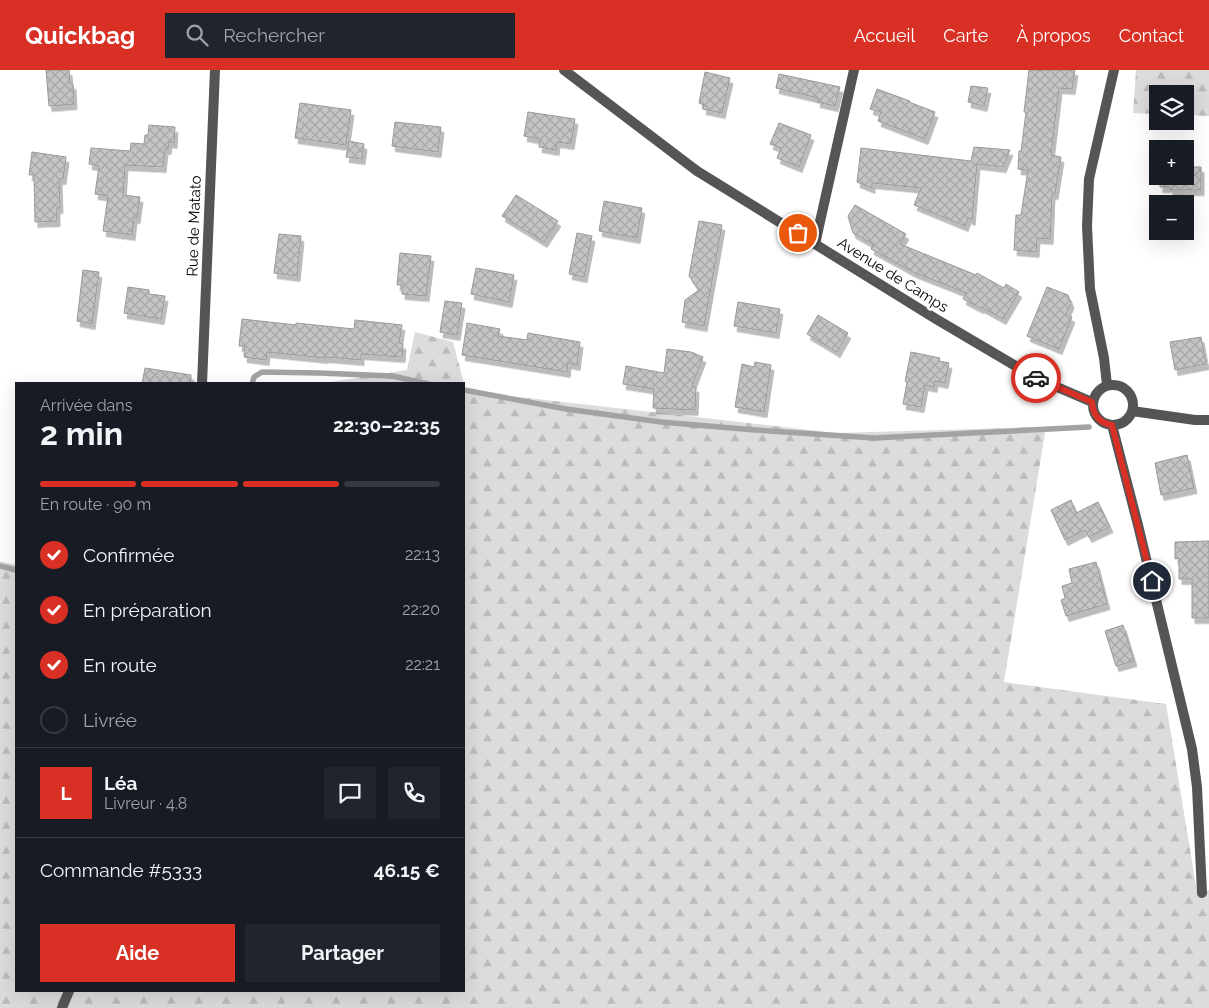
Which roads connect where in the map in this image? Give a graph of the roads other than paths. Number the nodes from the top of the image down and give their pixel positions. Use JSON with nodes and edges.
{"nodes":[{"id":1,"x":215,"y":70,"type":"edge"},
{"id":2,"x":564,"y":70,"type":"edge"},
{"id":3,"x":854,"y":70,"type":"edge"},
{"id":4,"x":1114,"y":70,"type":"edge"},
{"id":5,"x":815,"y":244,"type":"junction"},
{"id":6,"x":202,"y":382,"type":"edge"},
{"id":7,"x":1107,"y":385,"type":"junction"},
{"id":8,"x":1092,"y":402,"type":"junction"},
{"id":9,"x":1132,"y":411,"type":"junction"},
{"id":10,"x":1209,"y":420,"type":"edge"},
{"id":11,"x":1112,"y":425,"type":"junction"},
{"id":12,"x":1202,"y":893,"type":"dead end"},
{"id":13,"x":69,"y":992,"type":"edge"},
{"id":14,"x":62,"y":1008,"type":"edge"}],
"edges":[{"from":1,"to":6,"type":"street","name":"Rue de Matato"},
{"from":2,"to":5,"type":"street","name":"Avenue de Camps"},
{"from":3,"to":5,"type":"street"},
{"from":4,"to":7,"type":"street"},
{"from":5,"to":8,"type":"street","name":"Avenue de Camps"},
{"from":7,"to":8,"type":"street"},
{"from":7,"to":9,"type":"street"},
{"from":8,"to":11,"type":"street"},
{"from":9,"to":10,"type":"street"},
{"from":9,"to":11,"type":"street"},
{"from":11,"to":12,"type":"street"},
{"from":13,"to":14,"type":"street"}]}
